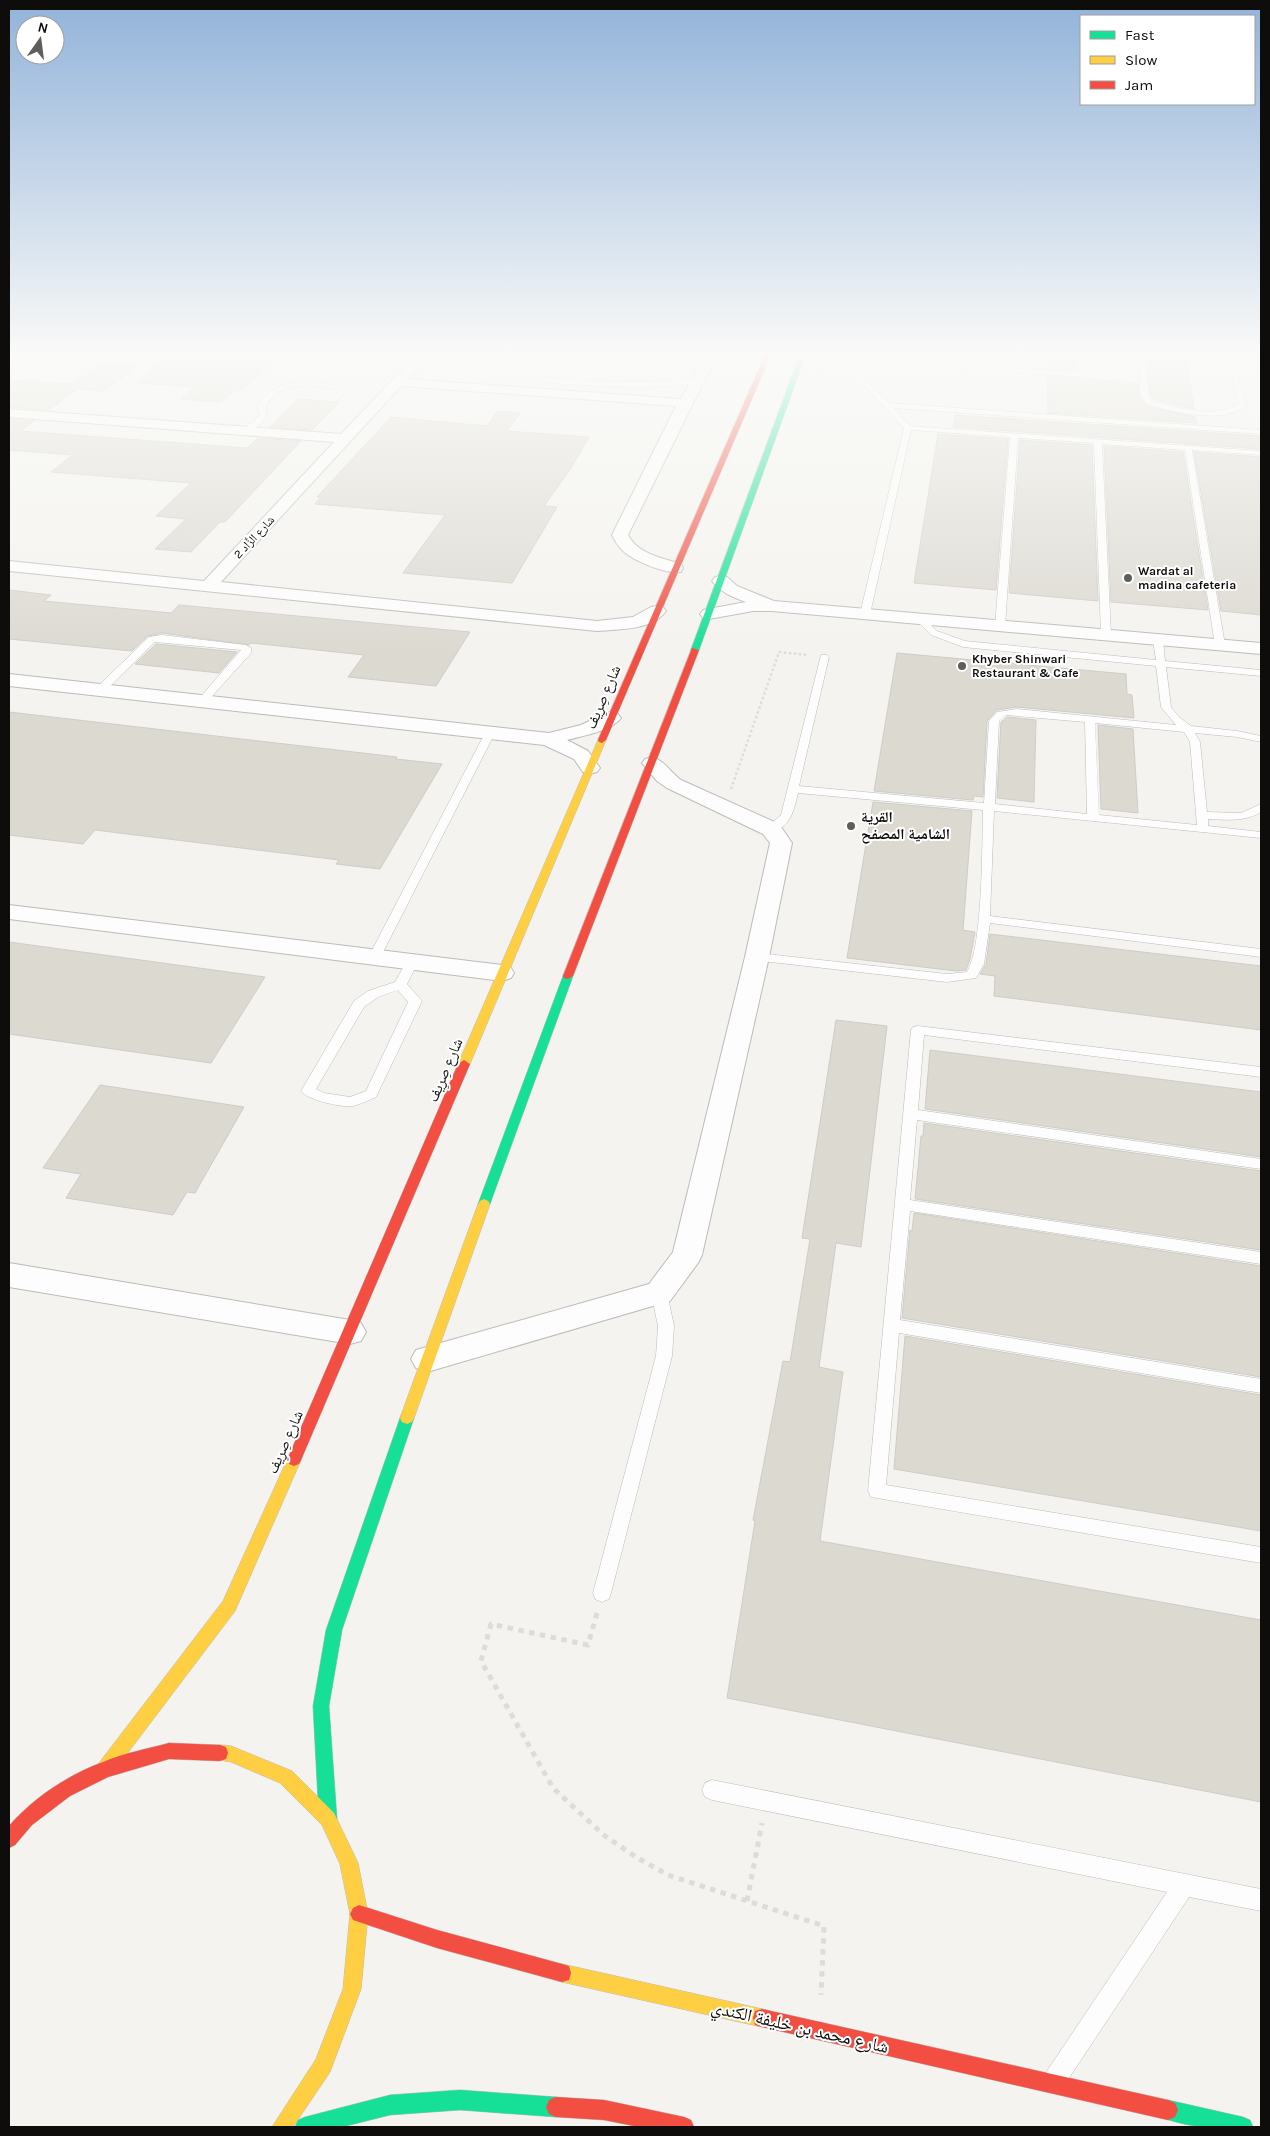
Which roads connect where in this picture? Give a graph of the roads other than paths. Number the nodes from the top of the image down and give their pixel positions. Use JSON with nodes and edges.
{"nodes":[{"id":1,"x":329,"y":457,"type":"edge"},
{"id":2,"x":659,"y":457,"type":"edge"},
{"id":3,"x":724,"y":457,"type":"edge"},
{"id":4,"x":766,"y":457,"type":"edge"},
{"id":5,"x":901,"y":457,"type":"edge"},
{"id":6,"x":1012,"y":457,"type":"edge"},
{"id":7,"x":1099,"y":457,"type":"edge"},
{"id":8,"x":1190,"y":457,"type":"edge"},
{"id":9,"x":9,"y":566,"type":"edge"},
{"id":10,"x":675,"y":568,"type":"junction"},
{"id":11,"x":721,"y":581,"type":"junction"},
{"id":12,"x":209,"y":585,"type":"junction"},
{"id":13,"x":772,"y":606,"type":"junction"},
{"id":14,"x":657,"y":611,"type":"junction"},
{"id":15,"x":709,"y":614,"type":"junction"},
{"id":16,"x":865,"y":614,"type":"junction"},
{"id":17,"x":920,"y":619,"type":"junction"},
{"id":18,"x":597,"y":626,"type":"junction"},
{"id":19,"x":1000,"y":626,"type":"junction"},
{"id":20,"x":1106,"y":635,"type":"junction"},
{"id":21,"x":1158,"y":640,"type":"junction"},
{"id":22,"x":1220,"y":645,"type":"junction"},
{"id":23,"x":640,"y":649,"type":"junction"},
{"id":24,"x":1261,"y":649,"type":"edge"},
{"id":25,"x":824,"y":657,"type":"road end"},
{"id":26,"x":1161,"y":663,"type":"junction"},
{"id":27,"x":1261,"y":672,"type":"edge"},
{"id":28,"x":9,"y":680,"type":"edge"},
{"id":29,"x":100,"y":690,"type":"junction"},
{"id":30,"x":202,"y":701,"type":"junction"},
{"id":31,"x":611,"y":718,"type":"junction"},
{"id":32,"x":1090,"y":719,"type":"junction"},
{"id":33,"x":1188,"y":729,"type":"junction"},
{"id":34,"x":490,"y":732,"type":"junction"},
{"id":35,"x":549,"y":739,"type":"junction"},
{"id":36,"x":1261,"y":739,"type":"edge"},
{"id":37,"x":652,"y":763,"type":"junction"},
{"id":38,"x":590,"y":768,"type":"junction"},
{"id":39,"x":793,"y":788,"type":"junction"},
{"id":40,"x":989,"y":807,"type":"junction"},
{"id":41,"x":1261,"y":807,"type":"edge"},
{"id":42,"x":1202,"y":815,"type":"junction"},
{"id":43,"x":1092,"y":817,"type":"junction"},
{"id":44,"x":770,"y":829,"type":"junction"},
{"id":45,"x":1203,"y":829,"type":"junction"},
{"id":46,"x":1261,"y":835,"type":"edge"},
{"id":47,"x":9,"y":912,"type":"edge"},
{"id":48,"x":984,"y":919,"type":"junction"},
{"id":49,"x":1261,"y":953,"type":"edge"},
{"id":50,"x":757,"y":957,"type":"junction"},
{"id":51,"x":374,"y":958,"type":"junction"},
{"id":52,"x":412,"y":962,"type":"junction"},
{"id":53,"x":502,"y":973,"type":"junction"},
{"id":54,"x":400,"y":986,"type":"junction"},
{"id":55,"x":1261,"y":1072,"type":"edge"},
{"id":56,"x":911,"y":1114,"type":"junction"},
{"id":57,"x":1261,"y":1164,"type":"edge"},
{"id":58,"x":902,"y":1204,"type":"junction"},
{"id":59,"x":1261,"y":1258,"type":"edge"},
{"id":60,"x":9,"y":1275,"type":"edge"},
{"id":61,"x":659,"y":1293,"type":"junction"},
{"id":62,"x":891,"y":1325,"type":"junction"},
{"id":63,"x":350,"y":1332,"type":"junction"},
{"id":64,"x":427,"y":1359,"type":"junction"},
{"id":65,"x":1261,"y":1386,"type":"edge"},
{"id":66,"x":1261,"y":1555,"type":"edge"},
{"id":67,"x":602,"y":1593,"type":"road end"},
{"id":68,"x":105,"y":1769,"type":"junction"},
{"id":69,"x":712,"y":1790,"type":"dead end"},
{"id":70,"x":328,"y":1819,"type":"junction"},
{"id":71,"x":14,"y":1825,"type":"edge"},
{"id":72,"x":1185,"y":1884,"type":"junction"},
{"id":73,"x":1261,"y":1900,"type":"edge"},
{"id":74,"x":359,"y":1914,"type":"junction"},
{"id":75,"x":1052,"y":2084,"type":"junction"},
{"id":76,"x":282,"y":2127,"type":"edge"},
{"id":77,"x":305,"y":2127,"type":"edge"},
{"id":78,"x":684,"y":2127,"type":"edge"},
{"id":79,"x":1243,"y":2127,"type":"edge"}],
"edges":[{"from":1,"to":12,"type":"street","name":"شارع الزَّاد 2"},
{"from":2,"to":10,"type":"street"},
{"from":3,"to":10,"type":"main road","name":"شارع صِرِيف"},
{"from":4,"to":11,"type":"main road"},
{"from":5,"to":16,"type":"lane"},
{"from":6,"to":19,"type":"lane"},
{"from":7,"to":20,"type":"lane"},
{"from":8,"to":22,"type":"lane"},
{"from":9,"to":12,"type":"street"},
{"from":10,"to":14,"type":"main road","name":"شارع صِرِيف"},
{"from":11,"to":13,"type":"street"},
{"from":11,"to":15,"type":"main road"},
{"from":12,"to":18,"type":"street"},
{"from":13,"to":15,"type":"street"},
{"from":13,"to":16,"type":"street"},
{"from":14,"to":18,"type":"street"},
{"from":14,"to":23,"type":"main road","name":"شارع صِرِيف"},
{"from":15,"to":37,"type":"main road"},
{"from":16,"to":17,"type":"street"},
{"from":17,"to":19,"type":"street"},
{"from":17,"to":26,"type":"lane"},
{"from":18,"to":23,"type":"street"},
{"from":19,"to":20,"type":"street"},
{"from":20,"to":21,"type":"street"},
{"from":21,"to":22,"type":"street"},
{"from":21,"to":26,"type":"lane"},
{"from":22,"to":24,"type":"street"},
{"from":23,"to":31,"type":"main road","name":"شارع صِرِيف"},
{"from":25,"to":39,"type":"lane"},
{"from":26,"to":27,"type":"lane"},
{"from":26,"to":33,"type":"lane"},
{"from":28,"to":29,"type":"street"},
{"from":29,"to":30,"type":"street"},
{"from":29,"to":30,"type":"lane"},
{"from":30,"to":34,"type":"street"},
{"from":31,"to":35,"type":"street"},
{"from":31,"to":38,"type":"main road","name":"شارع صِرِيف"},
{"from":32,"to":33,"type":"lane"},
{"from":32,"to":40,"type":"lane"},
{"from":32,"to":43,"type":"lane"},
{"from":33,"to":36,"type":"lane"},
{"from":33,"to":42,"type":"lane"},
{"from":34,"to":35,"type":"street"},
{"from":34,"to":51,"type":"lane"},
{"from":35,"to":38,"type":"street"},
{"from":37,"to":44,"type":"street"},
{"from":37,"to":64,"type":"main road"},
{"from":38,"to":53,"type":"main road","name":"شارع صِرِيف"},
{"from":39,"to":40,"type":"lane"},
{"from":39,"to":44,"type":"lane"},
{"from":40,"to":43,"type":"lane"},
{"from":40,"to":48,"type":"lane"},
{"from":41,"to":42,"type":"lane"},
{"from":42,"to":45,"type":"lane"},
{"from":43,"to":45,"type":"lane"},
{"from":44,"to":50,"type":"street"},
{"from":45,"to":46,"type":"lane"},
{"from":47,"to":51,"type":"street"},
{"from":48,"to":49,"type":"lane"},
{"from":48,"to":50,"type":"lane"},
{"from":50,"to":61,"type":"street"},
{"from":51,"to":52,"type":"street"},
{"from":52,"to":53,"type":"street"},
{"from":52,"to":54,"type":"lane"},
{"from":53,"to":63,"type":"main road","name":"شارع صِرِيف"},
{"from":54,"to":54,"type":"lane"},
{"from":55,"to":56,"type":"lane"},
{"from":56,"to":57,"type":"lane"},
{"from":56,"to":58,"type":"lane"},
{"from":58,"to":59,"type":"lane"},
{"from":58,"to":62,"type":"lane"},
{"from":60,"to":63,"type":"street"},
{"from":61,"to":64,"type":"street"},
{"from":61,"to":67,"type":"lane"},
{"from":62,"to":65,"type":"lane"},
{"from":62,"to":66,"type":"lane"},
{"from":63,"to":68,"type":"main road","name":"شارع صِرِيف"},
{"from":64,"to":70,"type":"main road"},
{"from":68,"to":70,"type":"main road"},
{"from":68,"to":71,"type":"main road"},
{"from":69,"to":72,"type":"lane"},
{"from":70,"to":74,"type":"main road"},
{"from":72,"to":73,"type":"lane"},
{"from":72,"to":75,"type":"lane"},
{"from":74,"to":75,"type":"main road","name":"شارع محمد بن خليفة الكندي"},
{"from":74,"to":76,"type":"main road"},
{"from":75,"to":79,"type":"main road","name":"شارع محمد بن خليفة الكندي"},
{"from":77,"to":78,"type":"main road"}]}
